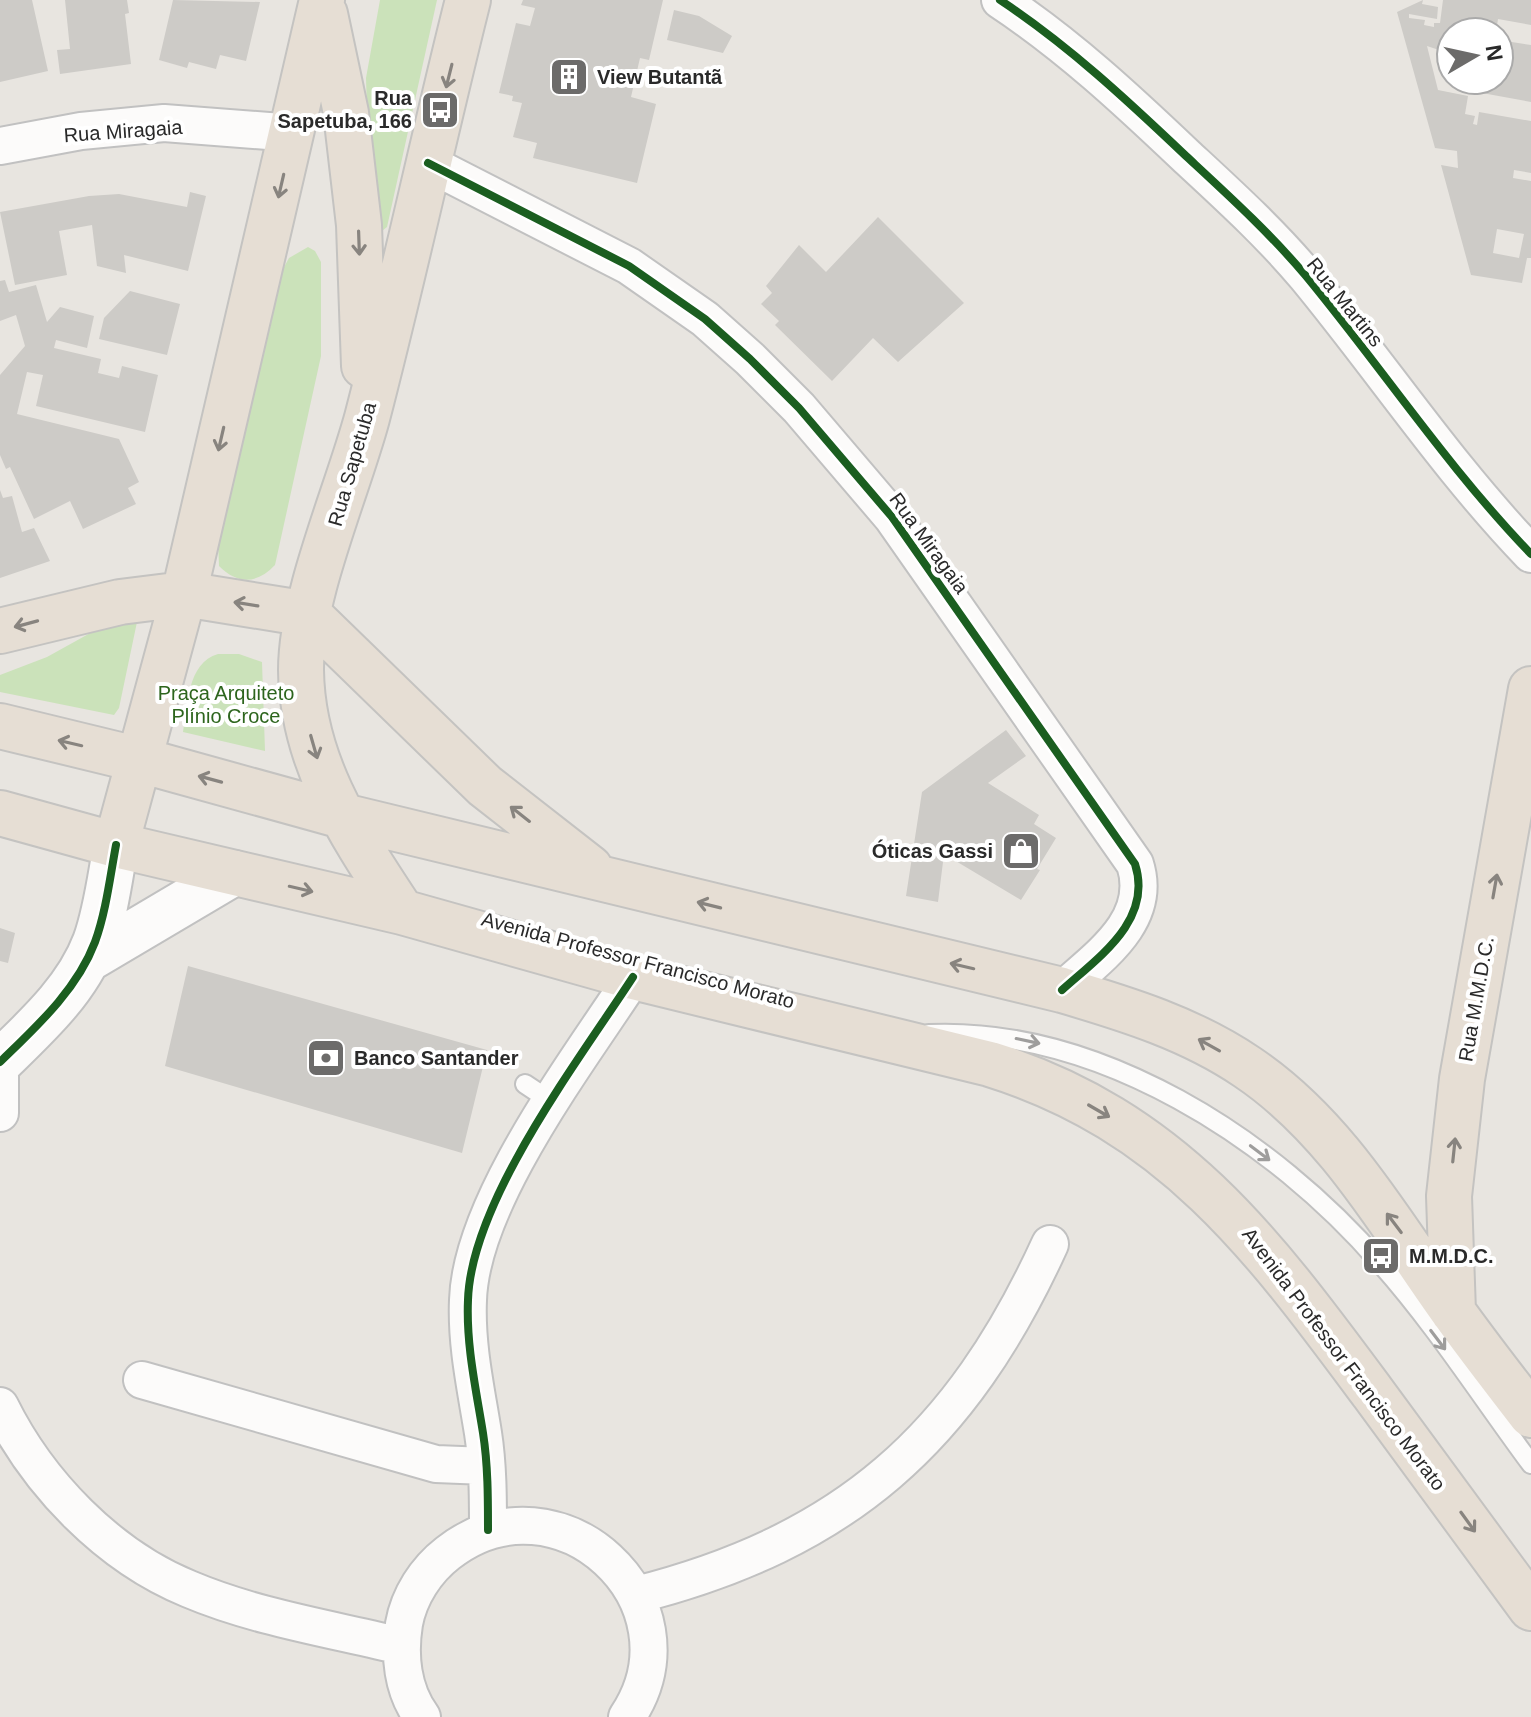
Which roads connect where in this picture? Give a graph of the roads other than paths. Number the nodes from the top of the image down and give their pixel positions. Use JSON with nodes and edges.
{"nodes":[{"id":1,"x":322,"y":0,"type":"edge"},
{"id":2,"x":468,"y":0,"type":"edge"},
{"id":3,"x":1000,"y":0,"type":"edge"},
{"id":4,"x":294,"y":133,"type":"junction"},
{"id":5,"x":0,"y":146,"type":"edge"},
{"id":6,"x":428,"y":163,"type":"junction"},
{"id":7,"x":366,"y":419,"type":"junction"},
{"id":8,"x":200,"y":530,"type":"junction"},
{"id":9,"x":1531,"y":554,"type":"edge"},
{"id":10,"x":184,"y":594,"type":"junction"},
{"id":11,"x":92,"y":608,"type":"junction"},
{"id":12,"x":308,"y":614,"type":"junction"},
{"id":13,"x":0,"y":631,"type":"edge"},
{"id":14,"x":1531,"y":689,"type":"edge"},
{"id":15,"x":0,"y":726,"type":"edge"},
{"id":16,"x":140,"y":760,"type":"junction"},
{"id":17,"x":0,"y":813,"type":"edge"},
{"id":18,"x":339,"y":815,"type":"junction"},
{"id":19,"x":116,"y":845,"type":"junction"},
{"id":20,"x":234,"y":873,"type":"junction"},
{"id":21,"x":604,"y":879,"type":"junction"},
{"id":22,"x":402,"y":912,"type":"junction"},
{"id":23,"x":116,"y":944,"type":"junction"},
{"id":24,"x":633,"y":977,"type":"junction"},
{"id":25,"x":1062,"y":990,"type":"junction"},
{"id":26,"x":866,"y":1036,"type":"junction"},
{"id":27,"x":0,"y":1062,"type":"edge"},
{"id":28,"x":0,"y":1076,"type":"edge"},
{"id":29,"x":0,"y":1113,"type":"edge"},
{"id":30,"x":1050,"y":1244,"type":"dead end"},
{"id":31,"x":1453,"y":1312,"type":"junction"},
{"id":32,"x":142,"y":1380,"type":"dead end"},
{"id":33,"x":0,"y":1406,"type":"edge"},
{"id":34,"x":1531,"y":1415,"type":"edge"},
{"id":35,"x":1531,"y":1464,"type":"edge"},
{"id":36,"x":486,"y":1466,"type":"junction"},
{"id":37,"x":488,"y":1530,"type":"junction"},
{"id":38,"x":636,"y":1595,"type":"junction"},
{"id":39,"x":1531,"y":1608,"type":"edge"},
{"id":40,"x":401,"y":1646,"type":"junction"},
{"id":41,"x":422,"y":1717,"type":"edge"},
{"id":42,"x":627,"y":1717,"type":"edge"}],
"edges":[{"from":1,"to":4,"type":"highway"},
{"from":1,"to":7,"type":"highway","one_way":true},
{"from":2,"to":6,"type":"highway","name":"Rua Sapetuba","one_way":true},
{"from":3,"to":9,"type":"street","name":"Rua Martins"},
{"from":4,"to":5,"type":"street","name":"Rua Miragaia"},
{"from":4,"to":8,"type":"highway","one_way":true},
{"from":6,"to":7,"type":"highway","name":"Rua Sapetuba"},
{"from":6,"to":25,"type":"street","name":"Rua Miragaia"},
{"from":7,"to":12,"type":"highway","name":"Rua Sapetuba"},
{"from":8,"to":10,"type":"highway"},
{"from":8,"to":11,"type":"highway"},
{"from":10,"to":11,"type":"highway"},
{"from":12,"to":10,"type":"highway","one_way":true},
{"from":10,"to":16,"type":"highway"},
{"from":11,"to":13,"type":"highway","one_way":true},
{"from":12,"to":18,"type":"highway","name":"Rua Sapetuba","one_way":true},
{"from":21,"to":12,"type":"highway","one_way":true},
{"from":31,"to":14,"type":"highway","name":"Rua M.M.D.C.","one_way":true},
{"from":16,"to":15,"type":"highway","one_way":true},
{"from":18,"to":16,"type":"highway","one_way":true},
{"from":16,"to":19,"type":"highway"},
{"from":17,"to":19,"type":"highway","name":"Avenida Professor Francisco Morato"},
{"from":18,"to":21,"type":"highway"},
{"from":18,"to":22,"type":"highway","name":"Rua Sapetuba"},
{"from":19,"to":20,"type":"highway","name":"Avenida Professor Francisco Morato"},
{"from":19,"to":23,"type":"main road"},
{"from":20,"to":22,"type":"highway","name":"Avenida Professor Francisco Morato","one_way":true},
{"from":20,"to":23,"type":"main road"},
{"from":25,"to":21,"type":"highway","one_way":true},
{"from":22,"to":24,"type":"highway","name":"Avenida Professor Francisco Morato"},
{"from":23,"to":27,"type":"main road"},
{"from":24,"to":26,"type":"highway","name":"Avenida Professor Francisco Morato"},
{"from":24,"to":36,"type":"street"},
{"from":31,"to":25,"type":"highway","one_way":true},
{"from":26,"to":35,"type":"lane","name":"Avenida Professor Francisco Morato","one_way":true},
{"from":26,"to":39,"type":"highway","name":"Avenida Professor Francisco Morato","one_way":true},
{"from":28,"to":29,"type":"street"},
{"from":30,"to":38,"type":"street"},
{"from":31,"to":34,"type":"highway"},
{"from":32,"to":36,"type":"street"},
{"from":33,"to":40,"type":"street"},
{"from":36,"to":37,"type":"street"},
{"from":37,"to":38,"type":"street"},
{"from":37,"to":40,"type":"street"},
{"from":38,"to":42,"type":"street"},
{"from":40,"to":41,"type":"street"}]}
